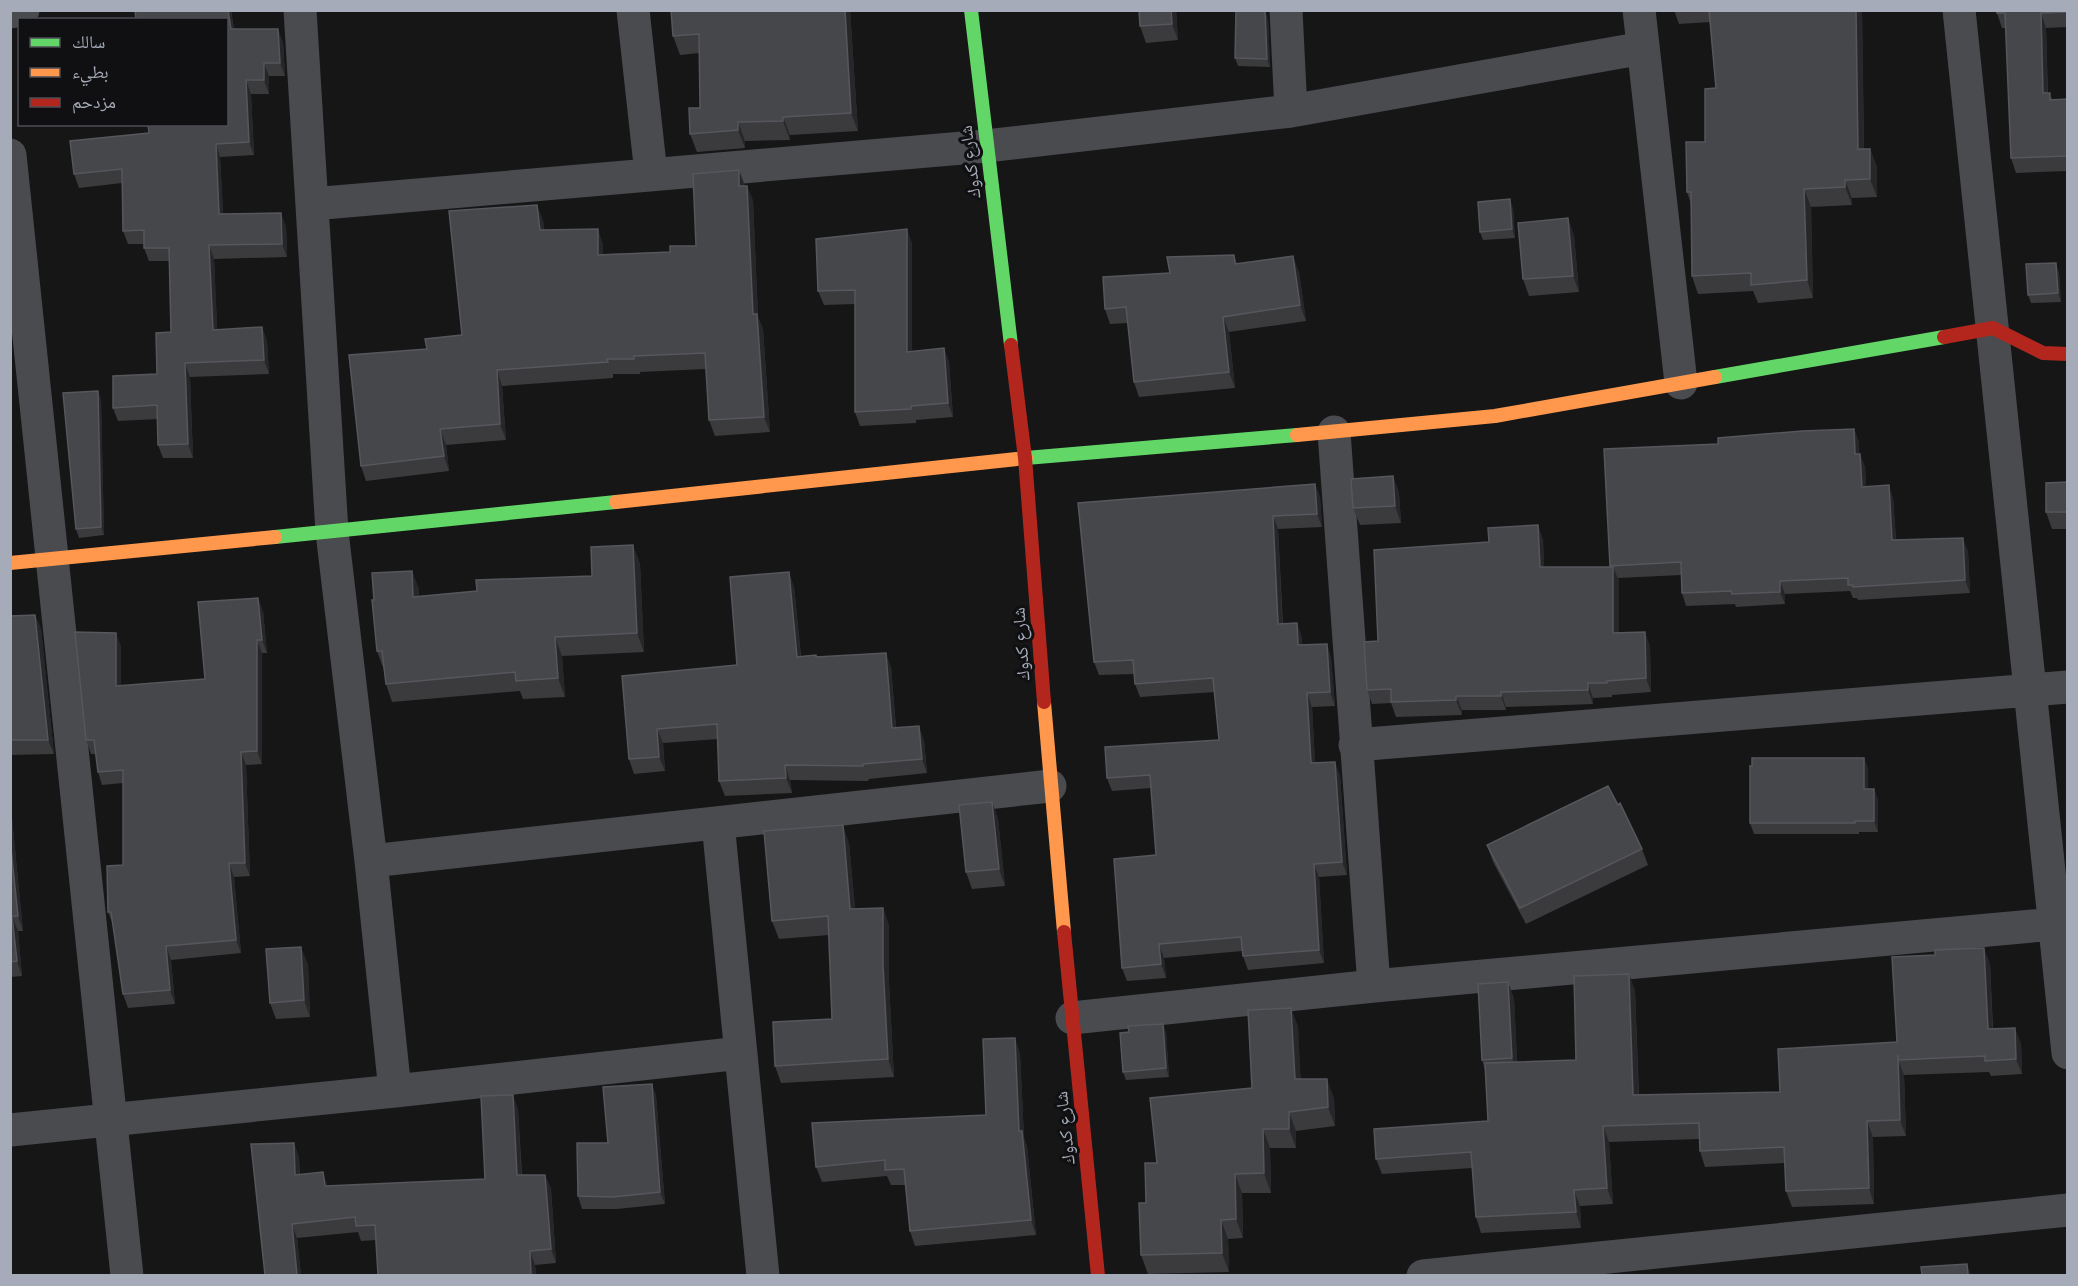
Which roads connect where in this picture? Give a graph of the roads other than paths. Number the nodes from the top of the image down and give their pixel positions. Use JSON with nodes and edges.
{"nodes":[{"id":1,"x":23,"y":10,"type":"edge"},
{"id":2,"x":300,"y":10,"type":"edge"},
{"id":3,"x":633,"y":10,"type":"edge"},
{"id":4,"x":971,"y":10,"type":"edge"},
{"id":5,"x":1286,"y":10,"type":"edge"},
{"id":6,"x":1639,"y":10,"type":"edge"},
{"id":7,"x":1959,"y":10,"type":"edge"},
{"id":8,"x":10,"y":12,"type":"edge"},
{"id":9,"x":1643,"y":48,"type":"junction"},
{"id":10,"x":1291,"y":111,"type":"junction"},
{"id":11,"x":986,"y":146,"type":"junction"},
{"id":12,"x":10,"y":156,"type":"edge"},
{"id":13,"x":651,"y":174,"type":"junction"},
{"id":14,"x":312,"y":204,"type":"junction"},
{"id":15,"x":1993,"y":328,"type":"junction"},
{"id":16,"x":2067,"y":354,"type":"edge"},
{"id":17,"x":1681,"y":383,"type":"junction"},
{"id":18,"x":1334,"y":432,"type":"junction"},
{"id":19,"x":1025,"y":458,"type":"junction"},
{"id":20,"x":332,"y":532,"type":"junction"},
{"id":21,"x":52,"y":560,"type":"junction"},
{"id":22,"x":10,"y":563,"type":"edge"},
{"id":23,"x":2067,"y":687,"type":"edge"},
{"id":24,"x":2029,"y":692,"type":"junction"},
{"id":25,"x":1355,"y":745,"type":"junction"},
{"id":26,"x":1050,"y":786,"type":"junction"},
{"id":27,"x":718,"y":823,"type":"junction"},
{"id":28,"x":371,"y":861,"type":"junction"},
{"id":29,"x":2054,"y":924,"type":"junction"},
{"id":30,"x":1374,"y":986,"type":"junction"},
{"id":31,"x":1072,"y":1018,"type":"junction"},
{"id":32,"x":741,"y":1053,"type":"junction"},
{"id":33,"x":2067,"y":1053,"type":"edge"},
{"id":34,"x":395,"y":1091,"type":"junction"},
{"id":35,"x":111,"y":1120,"type":"junction"},
{"id":36,"x":10,"y":1130,"type":"edge"},
{"id":37,"x":2067,"y":1210,"type":"edge"},
{"id":38,"x":127,"y":1275,"type":"edge"},
{"id":39,"x":763,"y":1275,"type":"edge"},
{"id":40,"x":1098,"y":1275,"type":"edge"},
{"id":41,"x":1423,"y":1275,"type":"edge"}],
"edges":[{"from":1,"to":8,"type":"street"},
{"from":2,"to":14,"type":"street"},
{"from":3,"to":13,"type":"street"},
{"from":4,"to":11,"type":"street","name":"شارع كدوك"},
{"from":5,"to":10,"type":"street"},
{"from":6,"to":9,"type":"street"},
{"from":7,"to":15,"type":"street"},
{"from":9,"to":10,"type":"street"},
{"from":9,"to":17,"type":"street"},
{"from":10,"to":11,"type":"street"},
{"from":11,"to":13,"type":"street"},
{"from":11,"to":19,"type":"street","name":"شارع كدوك"},
{"from":12,"to":21,"type":"street"},
{"from":13,"to":14,"type":"street"},
{"from":14,"to":20,"type":"street"},
{"from":15,"to":16,"type":"street"},
{"from":15,"to":17,"type":"street"},
{"from":15,"to":24,"type":"street"},
{"from":17,"to":18,"type":"street"},
{"from":18,"to":19,"type":"street"},
{"from":18,"to":25,"type":"street"},
{"from":19,"to":20,"type":"street"},
{"from":19,"to":26,"type":"street","name":"شارع كدوك"},
{"from":20,"to":21,"type":"street"},
{"from":20,"to":28,"type":"street"},
{"from":21,"to":22,"type":"street"},
{"from":21,"to":35,"type":"street"},
{"from":23,"to":24,"type":"street"},
{"from":24,"to":25,"type":"street"},
{"from":24,"to":29,"type":"street"},
{"from":25,"to":30,"type":"street"},
{"from":26,"to":27,"type":"street"},
{"from":26,"to":31,"type":"street","name":"شارع كدوك"},
{"from":27,"to":28,"type":"street"},
{"from":27,"to":32,"type":"street"},
{"from":28,"to":34,"type":"street"},
{"from":29,"to":30,"type":"street"},
{"from":29,"to":33,"type":"street"},
{"from":30,"to":31,"type":"street"},
{"from":31,"to":40,"type":"street","name":"شارع كدوك"},
{"from":32,"to":34,"type":"street"},
{"from":32,"to":39,"type":"street"},
{"from":34,"to":35,"type":"street"},
{"from":35,"to":36,"type":"street"},
{"from":35,"to":38,"type":"street"},
{"from":37,"to":41,"type":"street"}]}
